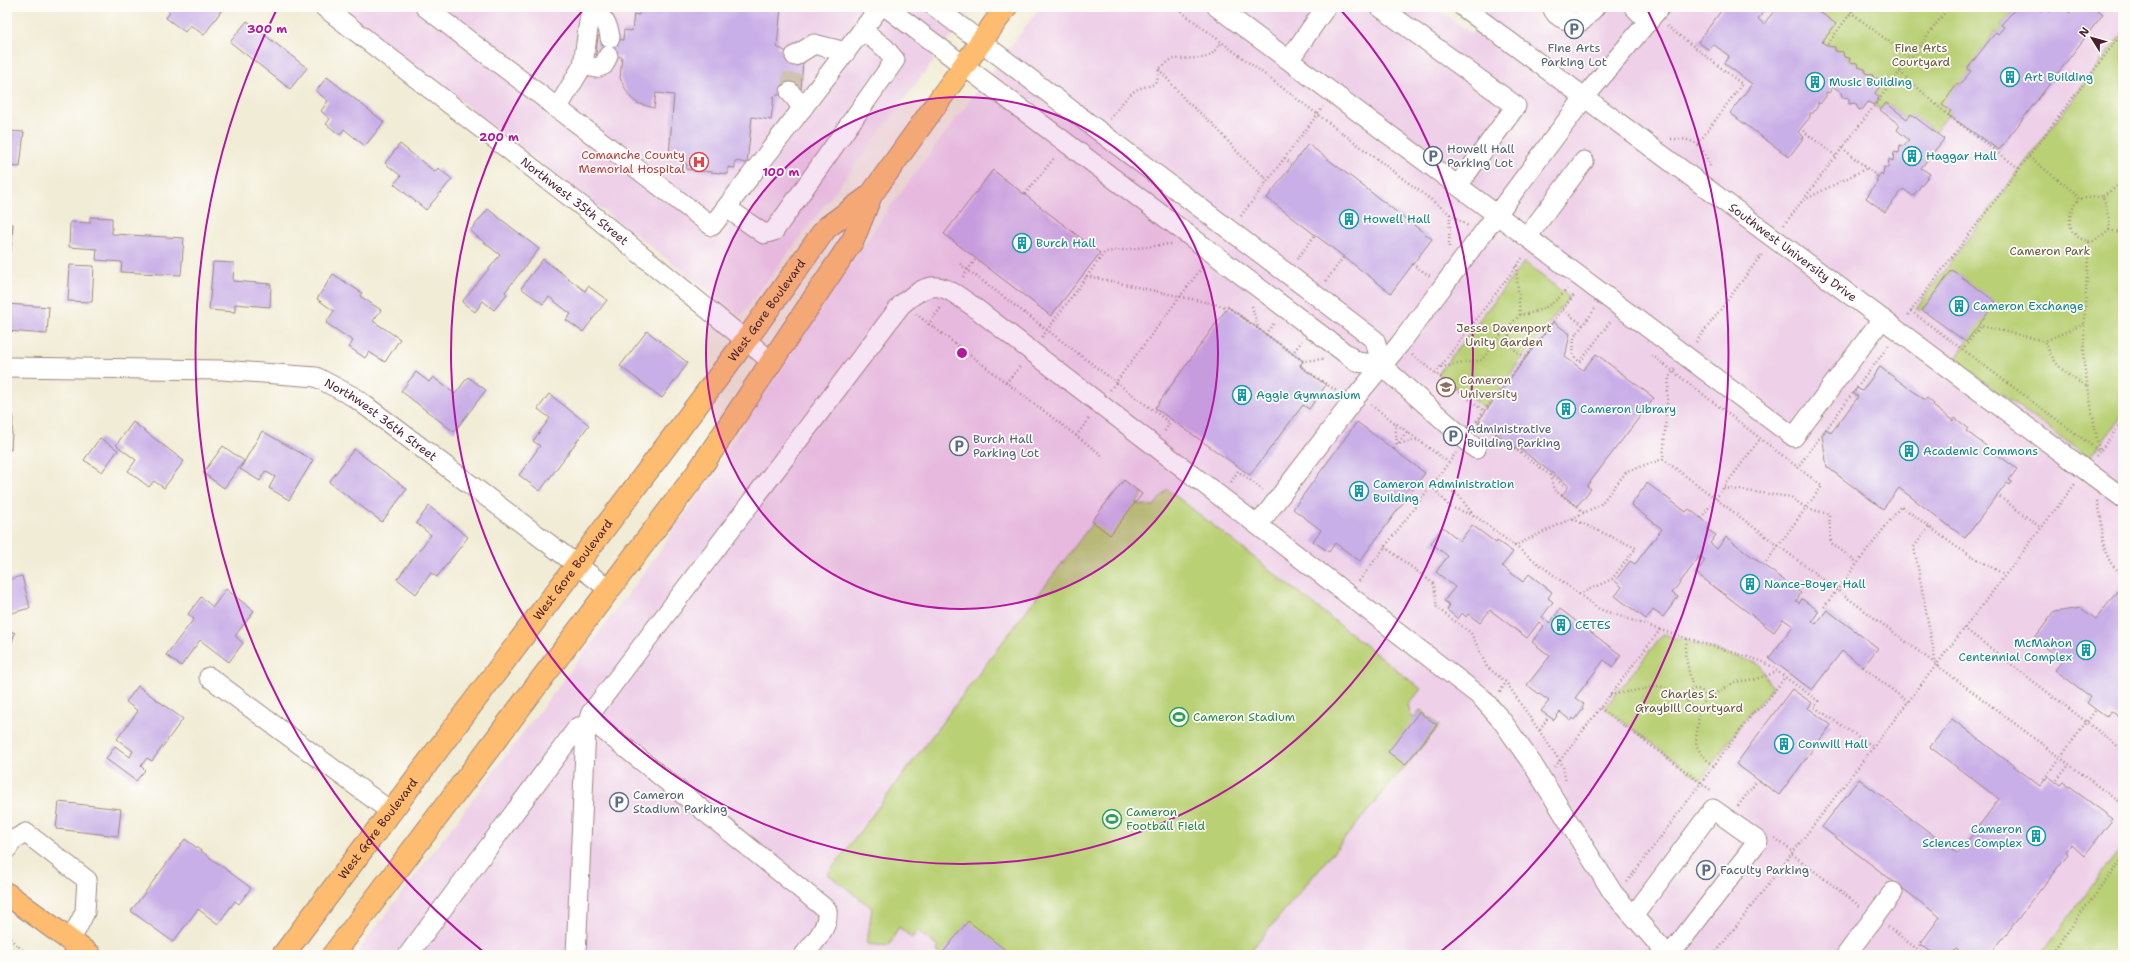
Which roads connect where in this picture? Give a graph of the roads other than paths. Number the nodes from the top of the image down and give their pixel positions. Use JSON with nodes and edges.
{"nodes":[{"id":1,"x":324,"y":7,"type":"edge"},
{"id":2,"x":425,"y":7,"type":"edge"},
{"id":3,"x":591,"y":7,"type":"edge"},
{"id":4,"x":880,"y":7,"type":"edge"},
{"id":5,"x":886,"y":7,"type":"edge"},
{"id":6,"x":935,"y":7,"type":"edge"},
{"id":7,"x":1006,"y":7,"type":"edge"},
{"id":8,"x":1217,"y":7,"type":"edge"},
{"id":9,"x":1326,"y":7,"type":"edge"},
{"id":10,"x":1380,"y":7,"type":"edge"},
{"id":11,"x":1463,"y":7,"type":"edge"},
{"id":12,"x":1552,"y":7,"type":"edge"},
{"id":13,"x":1595,"y":7,"type":"edge"},
{"id":14,"x":1634,"y":7,"type":"edge"},
{"id":15,"x":1660,"y":7,"type":"edge"},
{"id":16,"x":1657,"y":23,"type":"junction"},
{"id":17,"x":862,"y":30,"type":"junction"},
{"id":18,"x":981,"y":41,"type":"junction"},
{"id":19,"x":846,"y":52,"type":"junction"},
{"id":20,"x":795,"y":56,"type":"dead end"},
{"id":21,"x":1289,"y":60,"type":"junction"},
{"id":22,"x":964,"y":64,"type":"junction"},
{"id":23,"x":583,"y":65,"type":"junction"},
{"id":24,"x":790,"y":92,"type":"dead end"},
{"id":25,"x":1584,"y":98,"type":"junction"},
{"id":26,"x":557,"y":108,"type":"junction"},
{"id":27,"x":803,"y":108,"type":"junction"},
{"id":28,"x":1584,"y":161,"type":"dead end"},
{"id":29,"x":1458,"y":185,"type":"junction"},
{"id":30,"x":871,"y":195,"type":"junction"},
{"id":31,"x":726,"y":208,"type":"junction"},
{"id":32,"x":1498,"y":214,"type":"junction"},
{"id":33,"x":1527,"y":237,"type":"junction"},
{"id":34,"x":1882,"y":318,"type":"junction"},
{"id":35,"x":746,"y":340,"type":"junction"},
{"id":36,"x":771,"y":361,"type":"junction"},
{"id":37,"x":1381,"y":365,"type":"junction"},
{"id":38,"x":7,"y":367,"type":"edge"},
{"id":39,"x":1476,"y":450,"type":"dead end"},
{"id":40,"x":2123,"y":498,"type":"edge"},
{"id":41,"x":1258,"y":525,"type":"junction"},
{"id":42,"x":576,"y":564,"type":"junction"},
{"id":43,"x":609,"y":589,"type":"junction"},
{"id":44,"x":209,"y":677,"type":"dead end"},
{"id":45,"x":587,"y":726,"type":"junction"},
{"id":46,"x":390,"y":811,"type":"junction"},
{"id":47,"x":7,"y":849,"type":"edge"},
{"id":48,"x":1893,"y":892,"type":"dead end"},
{"id":49,"x":7,"y":894,"type":"edge"},
{"id":50,"x":1634,"y":915,"type":"junction"},
{"id":51,"x":71,"y":940,"type":"junction"},
{"id":52,"x":90,"y":955,"type":"edge"},
{"id":53,"x":283,"y":955,"type":"edge"},
{"id":54,"x":333,"y":955,"type":"edge"},
{"id":55,"x":408,"y":955,"type":"edge"},
{"id":56,"x":576,"y":955,"type":"edge"},
{"id":57,"x":804,"y":955,"type":"edge"},
{"id":58,"x":1669,"y":955,"type":"edge"},
{"id":59,"x":1846,"y":955,"type":"edge"}],
"edges":[{"from":1,"to":35,"type":"street","name":"Northwest 35th Street"},
{"from":2,"to":26,"type":"street"},
{"from":3,"to":23,"type":"street"},
{"from":3,"to":23,"type":"street"},
{"from":4,"to":17,"type":"street"},
{"from":5,"to":22,"type":"street"},
{"from":6,"to":18,"type":"street"},
{"from":7,"to":18,"type":"main road","name":"West Gore Boulevard"},
{"from":8,"to":21,"type":"street"},
{"from":9,"to":21,"type":"street"},
{"from":10,"to":29,"type":"street"},
{"from":11,"to":25,"type":"street","name":"Southwest University Drive"},
{"from":12,"to":13,"type":"street"},
{"from":14,"to":16,"type":"street"},
{"from":15,"to":16,"type":"street"},
{"from":16,"to":25,"type":"street"},
{"from":17,"to":19,"type":"street"},
{"from":17,"to":31,"type":"street"},
{"from":18,"to":22,"type":"main road","name":"West Gore Boulevard"},
{"from":18,"to":37,"type":"street"},
{"from":19,"to":20,"type":"street"},
{"from":19,"to":27,"type":"street"},
{"from":21,"to":29,"type":"street"},
{"from":22,"to":30,"type":"main road","name":"West Gore Boulevard"},
{"from":22,"to":37,"type":"street"},
{"from":23,"to":26,"type":"street"},
{"from":24,"to":27,"type":"street"},
{"from":25,"to":32,"type":"street"},
{"from":25,"to":34,"type":"street","name":"Southwest University Drive"},
{"from":26,"to":31,"type":"street"},
{"from":27,"to":31,"type":"street"},
{"from":28,"to":33,"type":"street"},
{"from":29,"to":32,"type":"street"},
{"from":30,"to":35,"type":"main road","name":"West Gore Boulevard"},
{"from":30,"to":36,"type":"main road","name":"West Gore Boulevard"},
{"from":32,"to":33,"type":"street"},
{"from":32,"to":37,"type":"street"},
{"from":33,"to":34,"type":"street"},
{"from":34,"to":40,"type":"street","name":"Southwest University Drive"},
{"from":35,"to":36,"type":"street","name":"Northwest 35th Street"},
{"from":35,"to":42,"type":"main road","name":"West Gore Boulevard"},
{"from":36,"to":43,"type":"main road","name":"West Gore Boulevard"},
{"from":37,"to":39,"type":"street"},
{"from":37,"to":41,"type":"street"},
{"from":38,"to":42,"type":"street","name":"Northwest 36th Street"},
{"from":41,"to":45,"type":"street"},
{"from":41,"to":50,"type":"street"},
{"from":42,"to":43,"type":"street","name":"Northwest 36th Street"},
{"from":42,"to":46,"type":"main road","name":"West Gore Boulevard"},
{"from":43,"to":54,"type":"main road","name":"West Gore Boulevard"},
{"from":44,"to":46,"type":"street"},
{"from":45,"to":55,"type":"street"},
{"from":45,"to":56,"type":"street"},
{"from":45,"to":57,"type":"street"},
{"from":46,"to":53,"type":"main road","name":"West Gore Boulevard"},
{"from":47,"to":51,"type":"street"},
{"from":48,"to":59,"type":"street"},
{"from":49,"to":51,"type":"main road"},
{"from":50,"to":58,"type":"street"},
{"from":50,"to":58,"type":"street"},
{"from":51,"to":52,"type":"main road"}]}
